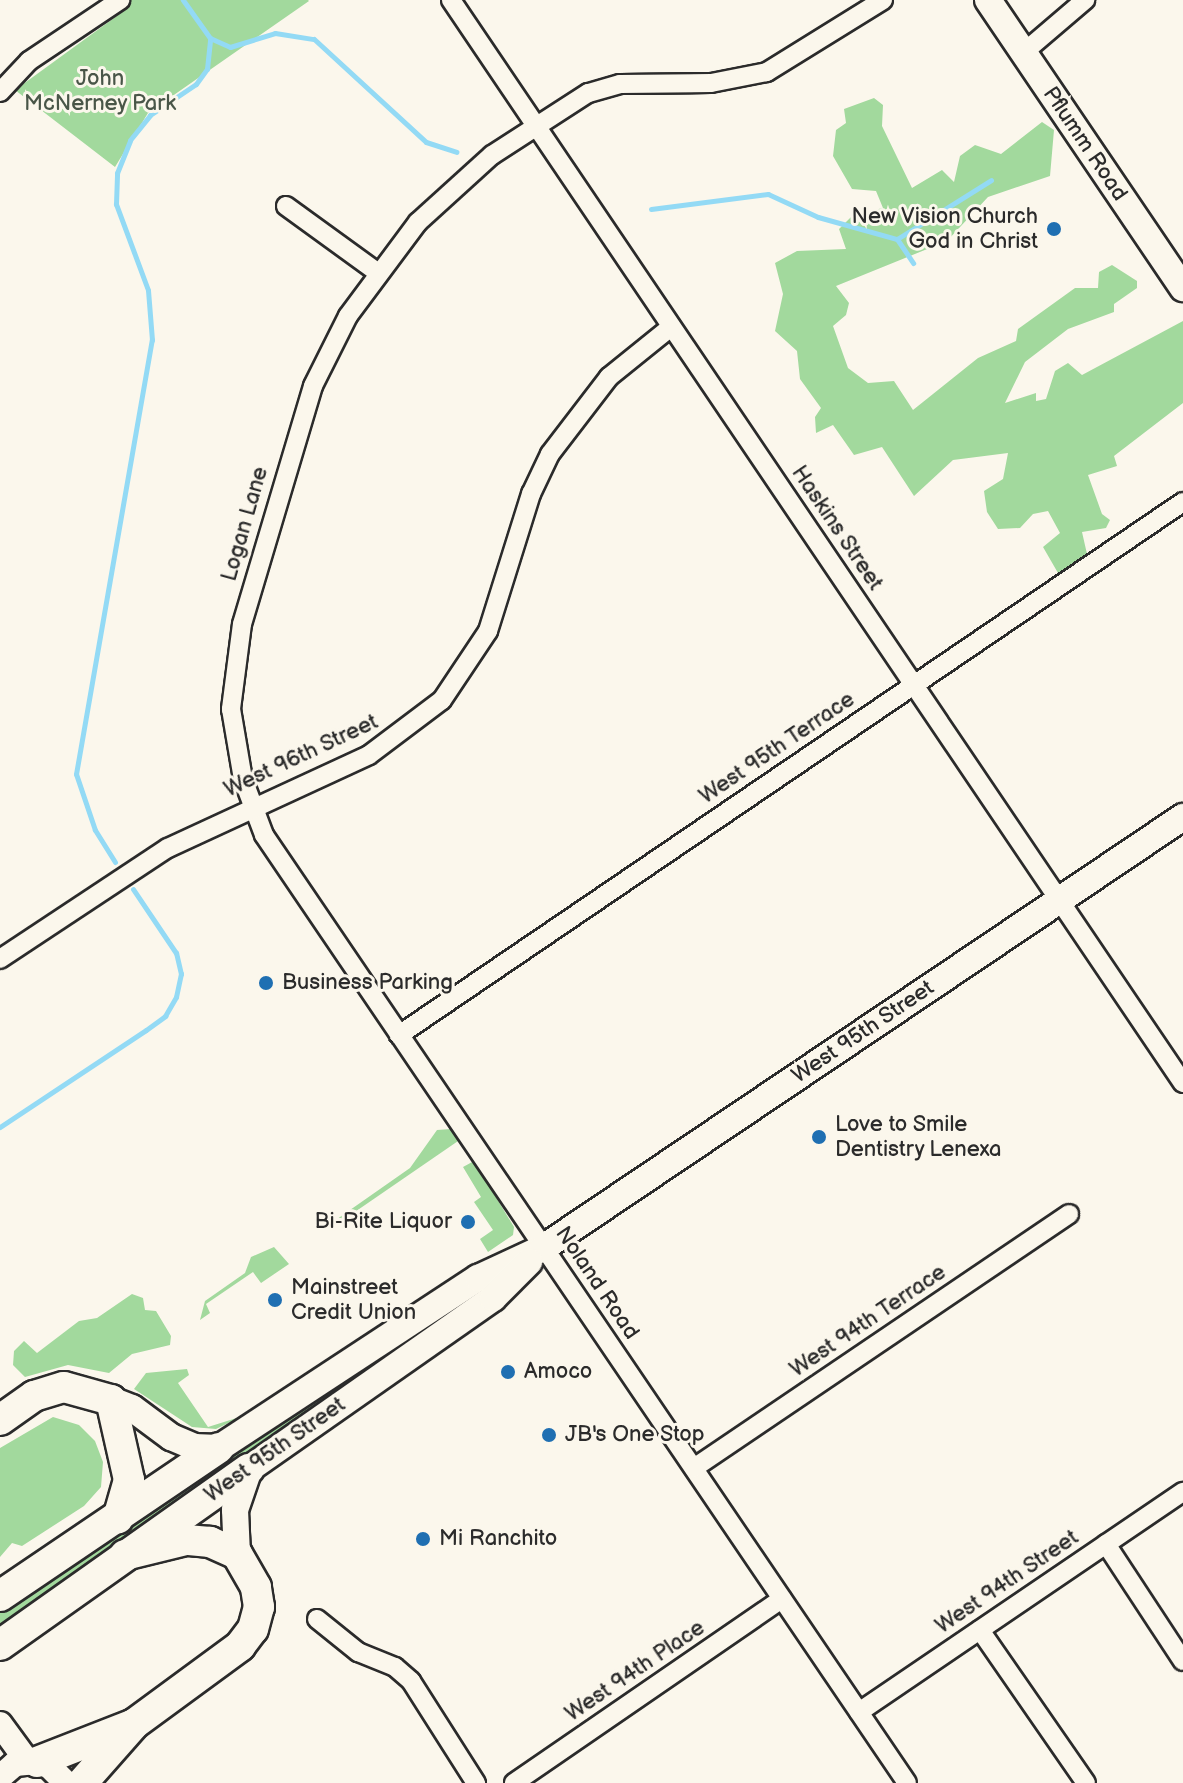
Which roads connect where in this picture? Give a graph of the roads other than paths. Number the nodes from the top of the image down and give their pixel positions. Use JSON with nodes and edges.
{"nodes":[{"id":1,"x":120,"y":0,"type":"edge"},
{"id":2,"x":451,"y":0,"type":"edge"},
{"id":3,"x":883,"y":0,"type":"edge"},
{"id":4,"x":988,"y":0,"type":"edge"},
{"id":5,"x":1085,"y":0,"type":"edge"},
{"id":6,"x":1023,"y":53,"type":"junction"},
{"id":7,"x":0,"y":92,"type":"edge"},
{"id":8,"x":536,"y":124,"type":"junction"},
{"id":9,"x":286,"y":206,"type":"dead end"},
{"id":10,"x":377,"y":272,"type":"junction"},
{"id":11,"x":1183,"y":288,"type":"edge"},
{"id":12,"x":671,"y":327,"type":"junction"},
{"id":13,"x":1183,"y":502,"type":"edge"},
{"id":14,"x":914,"y":684,"type":"junction"},
{"id":15,"x":253,"y":806,"type":"junction"},
{"id":16,"x":1183,"y":817,"type":"edge"},
{"id":17,"x":1059,"y":899,"type":"junction"},
{"id":18,"x":0,"y":959,"type":"edge"},
{"id":19,"x":399,"y":1035,"type":"junction"},
{"id":20,"x":1183,"y":1083,"type":"edge"},
{"id":21,"x":1069,"y":1214,"type":"dead end"},
{"id":22,"x":543,"y":1248,"type":"junction"},
{"id":23,"x":111,"y":1400,"type":"junction"},
{"id":24,"x":0,"y":1420,"type":"edge"},
{"id":25,"x":219,"y":1448,"type":"junction"},
{"id":26,"x":694,"y":1468,"type":"junction"},
{"id":27,"x":249,"y":1469,"type":"junction"},
{"id":28,"x":1183,"y":1492,"type":"edge"},
{"id":29,"x":118,"y":1518,"type":"junction"},
{"id":30,"x":1106,"y":1544,"type":"junction"},
{"id":31,"x":237,"y":1554,"type":"junction"},
{"id":32,"x":125,"y":1555,"type":"junction"},
{"id":33,"x":0,"y":1596,"type":"edge"},
{"id":34,"x":782,"y":1599,"type":"junction"},
{"id":35,"x":317,"y":1619,"type":"dead end"},
{"id":36,"x":980,"y":1630,"type":"junction"},
{"id":37,"x":0,"y":1645,"type":"edge"},
{"id":38,"x":1183,"y":1661,"type":"edge"},
{"id":39,"x":859,"y":1712,"type":"junction"},
{"id":40,"x":0,"y":1724,"type":"edge"},
{"id":41,"x":134,"y":1724,"type":"junction"},
{"id":42,"x":32,"y":1762,"type":"junction"},
{"id":43,"x":0,"y":1777,"type":"edge"},
{"id":44,"x":66,"y":1783,"type":"edge"},
{"id":45,"x":82,"y":1783,"type":"edge"},
{"id":46,"x":476,"y":1783,"type":"edge"},
{"id":47,"x":514,"y":1783,"type":"edge"},
{"id":48,"x":907,"y":1783,"type":"edge"},
{"id":49,"x":1086,"y":1783,"type":"edge"}],
"edges":[{"from":1,"to":7,"type":"street"},
{"from":2,"to":8,"type":"street","name":"Haskins Street"},
{"from":3,"to":8,"type":"street","name":"Logan Lane"},
{"from":4,"to":6,"type":"main road","name":"Pflumm Road"},
{"from":5,"to":6,"type":"street"},
{"from":6,"to":11,"type":"main road","name":"Pflumm Road"},
{"from":8,"to":10,"type":"street","name":"Logan Lane"},
{"from":8,"to":12,"type":"street","name":"Haskins Street"},
{"from":9,"to":10,"type":"street"},
{"from":10,"to":15,"type":"street","name":"Logan Lane"},
{"from":12,"to":14,"type":"street","name":"Haskins Street"},
{"from":12,"to":15,"type":"street","name":"West 96th Street"},
{"from":13,"to":14,"type":"street","name":"West 95th Terrace"},
{"from":14,"to":17,"type":"street","name":"Haskins Street"},
{"from":14,"to":19,"type":"street","name":"West 95th Terrace"},
{"from":15,"to":18,"type":"street","name":"West 96th Street"},
{"from":15,"to":19,"type":"street","name":"Noland Road"},
{"from":16,"to":17,"type":"main road","name":"West 95th Street"},
{"from":17,"to":20,"type":"street","name":"Haskins Street"},
{"from":17,"to":22,"type":"main road","name":"West 95th Street"},
{"from":19,"to":22,"type":"street","name":"Noland Road"},
{"from":21,"to":26,"type":"street","name":"West 94th Terrace"},
{"from":22,"to":25,"type":"main road","name":"West 95th Street"},
{"from":22,"to":26,"type":"street","name":"Noland Road"},
{"from":22,"to":27,"type":"main road","name":"West 95th Street"},
{"from":23,"to":24,"type":"main road"},
{"from":23,"to":25,"type":"main road"},
{"from":23,"to":29,"type":"main road"},
{"from":25,"to":29,"type":"main road","name":"West 95th Street"},
{"from":26,"to":34,"type":"street","name":"Noland Road"},
{"from":27,"to":31,"type":"main road"},
{"from":27,"to":32,"type":"main road","name":"West 95th Street"},
{"from":28,"to":30,"type":"street","name":"West 94th Street"},
{"from":29,"to":33,"type":"main road","name":"West 95th Street"},
{"from":30,"to":36,"type":"street","name":"West 94th Street"},
{"from":30,"to":38,"type":"street"},
{"from":31,"to":32,"type":"main road"},
{"from":31,"to":41,"type":"main road"},
{"from":32,"to":37,"type":"main road","name":"West 95th Street"},
{"from":34,"to":39,"type":"street","name":"Noland Road"},
{"from":34,"to":47,"type":"street","name":"West 94th Place"},
{"from":35,"to":46,"type":"street"},
{"from":36,"to":39,"type":"street","name":"West 94th Street"},
{"from":36,"to":49,"type":"street"},
{"from":39,"to":48,"type":"street","name":"Noland Road"},
{"from":40,"to":42,"type":"street"},
{"from":41,"to":42,"type":"main road"},
{"from":41,"to":45,"type":"main road"},
{"from":42,"to":43,"type":"street"},
{"from":42,"to":44,"type":"street"}]}
